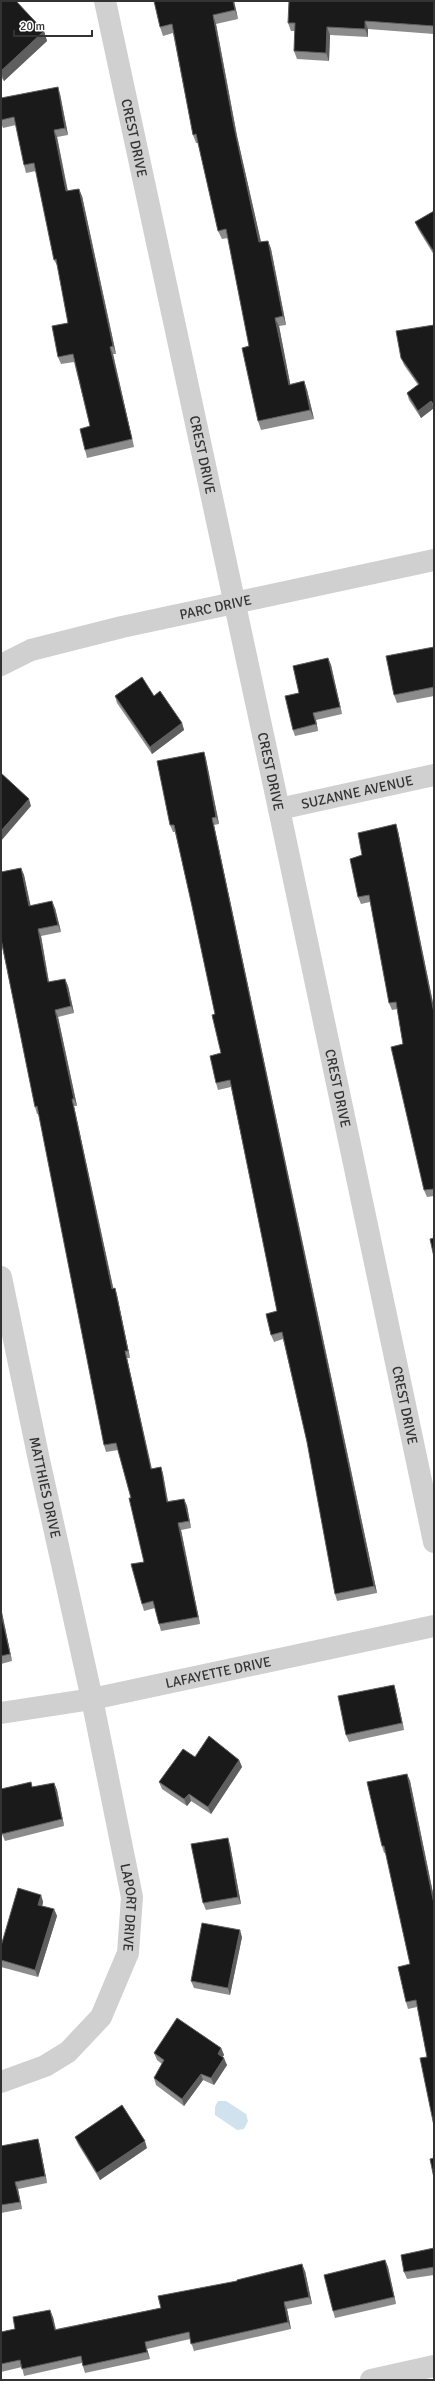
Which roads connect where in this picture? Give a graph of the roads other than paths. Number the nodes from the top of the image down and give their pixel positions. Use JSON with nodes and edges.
{"nodes":[{"id":1,"x":105,"y":1,"type":"edge"},
{"id":2,"x":434,"y":560,"type":"edge"},
{"id":3,"x":235,"y":603,"type":"junction"},
{"id":4,"x":1,"y":665,"type":"edge"},
{"id":5,"x":434,"y":775,"type":"edge"},
{"id":6,"x":280,"y":809,"type":"junction"},
{"id":7,"x":1,"y":1277,"type":"edge"},
{"id":8,"x":434,"y":1542,"type":"edge"},
{"id":9,"x":434,"y":1626,"type":"edge"},
{"id":10,"x":92,"y":1699,"type":"junction"},
{"id":11,"x":1,"y":1713,"type":"edge"},
{"id":12,"x":1,"y":2082,"type":"edge"},
{"id":13,"x":434,"y":2366,"type":"edge"},
{"id":14,"x":370,"y":2380,"type":"edge"}],
"edges":[{"from":1,"to":3,"type":"street","name":"CREST DRIVE"},
{"from":2,"to":3,"type":"street","name":"PARC DRIVE"},
{"from":3,"to":4,"type":"street","name":"PARC DRIVE"},
{"from":3,"to":6,"type":"street","name":"CREST DRIVE"},
{"from":5,"to":6,"type":"street","name":"SUZANNE AVENUE"},
{"from":6,"to":8,"type":"street","name":"CREST DRIVE"},
{"from":7,"to":10,"type":"street","name":"MATTHIES DRIVE"},
{"from":9,"to":10,"type":"street","name":"LAFAYETTE DRIVE"},
{"from":10,"to":11,"type":"street","name":"LAFAYETTE DRIVE"},
{"from":10,"to":12,"type":"street","name":"LAPORT DRIVE"},
{"from":13,"to":14,"type":"street"}]}
